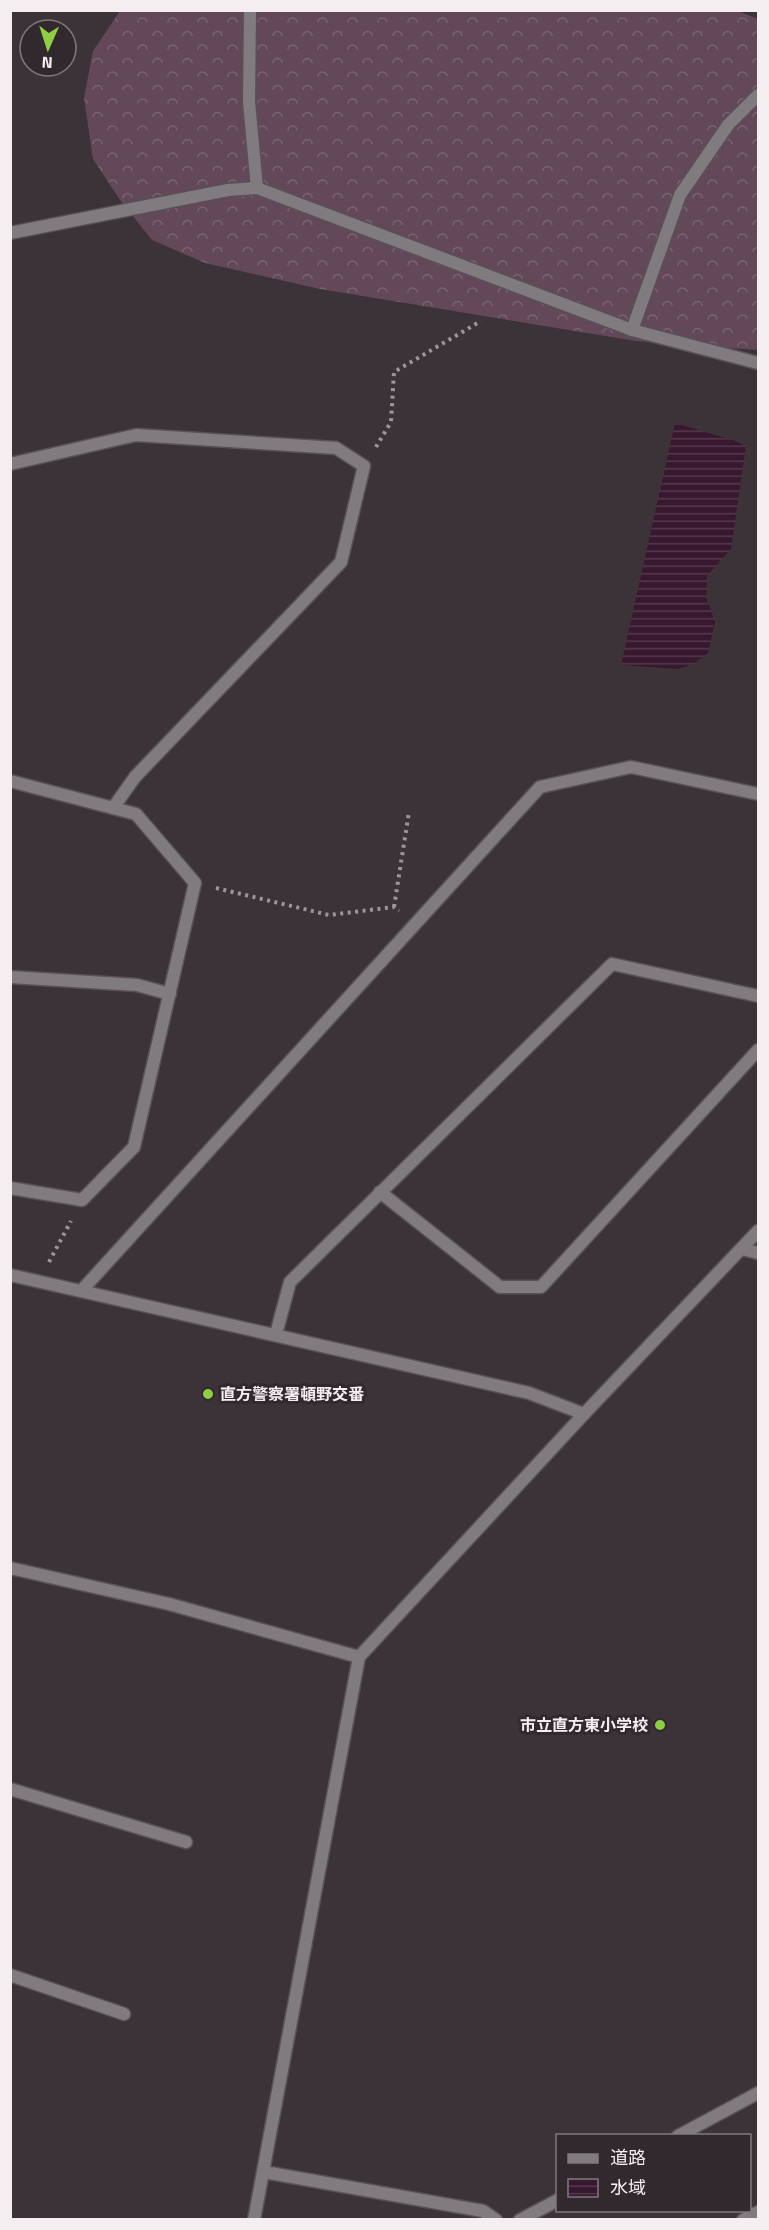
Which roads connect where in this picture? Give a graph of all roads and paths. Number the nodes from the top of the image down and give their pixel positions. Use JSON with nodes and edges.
{"nodes":[{"id":1,"x":250,"y":10,"type":"edge"},
{"id":2,"x":759,"y":95,"type":"edge"},
{"id":3,"x":257,"y":188,"type":"junction"},
{"id":4,"x":10,"y":232,"type":"edge"},
{"id":5,"x":481,"y":321,"type":"dead end"},
{"id":6,"x":632,"y":330,"type":"junction"},
{"id":7,"x":759,"y":363,"type":"edge"},
{"id":8,"x":10,"y":464,"type":"edge"},
{"id":9,"x":364,"y":466,"type":"junction"},
{"id":10,"x":10,"y":781,"type":"edge"},
{"id":11,"x":759,"y":794,"type":"edge"},
{"id":12,"x":113,"y":808,"type":"junction"},
{"id":13,"x":409,"y":812,"type":"dead end"},
{"id":14,"x":195,"y":883,"type":"junction"},
{"id":15,"x":10,"y":977,"type":"edge"},
{"id":16,"x":170,"y":994,"type":"junction"},
{"id":17,"x":759,"y":996,"type":"edge"},
{"id":18,"x":759,"y":1050,"type":"edge"},
{"id":19,"x":10,"y":1188,"type":"edge"},
{"id":20,"x":380,"y":1192,"type":"junction"},
{"id":21,"x":82,"y":1200,"type":"junction"},
{"id":22,"x":759,"y":1232,"type":"edge"},
{"id":23,"x":742,"y":1249,"type":"junction"},
{"id":24,"x":759,"y":1253,"type":"edge"},
{"id":25,"x":10,"y":1275,"type":"edge"},
{"id":26,"x":38,"y":1281,"type":"junction"},
{"id":27,"x":82,"y":1290,"type":"junction"},
{"id":28,"x":276,"y":1334,"type":"junction"},
{"id":29,"x":584,"y":1414,"type":"junction"},
{"id":30,"x":10,"y":1568,"type":"edge"},
{"id":31,"x":359,"y":1657,"type":"junction"},
{"id":32,"x":10,"y":1790,"type":"edge"},
{"id":33,"x":186,"y":1842,"type":"dead end"},
{"id":34,"x":10,"y":1975,"type":"edge"},
{"id":35,"x":124,"y":2013,"type":"dead end"},
{"id":36,"x":758,"y":2095,"type":"edge"},
{"id":37,"x":682,"y":2134,"type":"edge"},
{"id":38,"x":264,"y":2172,"type":"junction"},
{"id":39,"x":556,"y":2200,"type":"edge"},
{"id":40,"x":759,"y":2212,"type":"edge"},
{"id":41,"x":254,"y":2220,"type":"edge"},
{"id":42,"x":496,"y":2220,"type":"edge"},
{"id":43,"x":520,"y":2220,"type":"edge"},
{"id":44,"x":743,"y":2220,"type":"edge"}],
"edges":[{"from":1,"to":3,"type":"street"},
{"from":2,"to":6,"type":"street"},
{"from":3,"to":4,"type":"street"},
{"from":3,"to":6,"type":"street"},
{"from":5,"to":9,"type":"path"},
{"from":6,"to":7,"type":"street"},
{"from":8,"to":9,"type":"street"},
{"from":9,"to":12,"type":"street"},
{"from":10,"to":12,"type":"street"},
{"from":11,"to":27,"type":"street"},
{"from":12,"to":14,"type":"street"},
{"from":13,"to":14,"type":"path"},
{"from":14,"to":16,"type":"street"},
{"from":15,"to":16,"type":"street"},
{"from":16,"to":21,"type":"street"},
{"from":17,"to":20,"type":"street"},
{"from":18,"to":20,"type":"street"},
{"from":19,"to":21,"type":"street"},
{"from":20,"to":28,"type":"street"},
{"from":21,"to":26,"type":"path"},
{"from":22,"to":23,"type":"street"},
{"from":23,"to":24,"type":"street"},
{"from":23,"to":29,"type":"street"},
{"from":25,"to":26,"type":"street"},
{"from":26,"to":27,"type":"street"},
{"from":27,"to":28,"type":"street"},
{"from":28,"to":29,"type":"street"},
{"from":29,"to":31,"type":"street"},
{"from":30,"to":31,"type":"street"},
{"from":31,"to":38,"type":"street"},
{"from":32,"to":33,"type":"street"},
{"from":34,"to":35,"type":"street"},
{"from":36,"to":37,"type":"street"},
{"from":38,"to":41,"type":"street"},
{"from":38,"to":42,"type":"street"},
{"from":39,"to":43,"type":"street"},
{"from":40,"to":44,"type":"street"}]}
